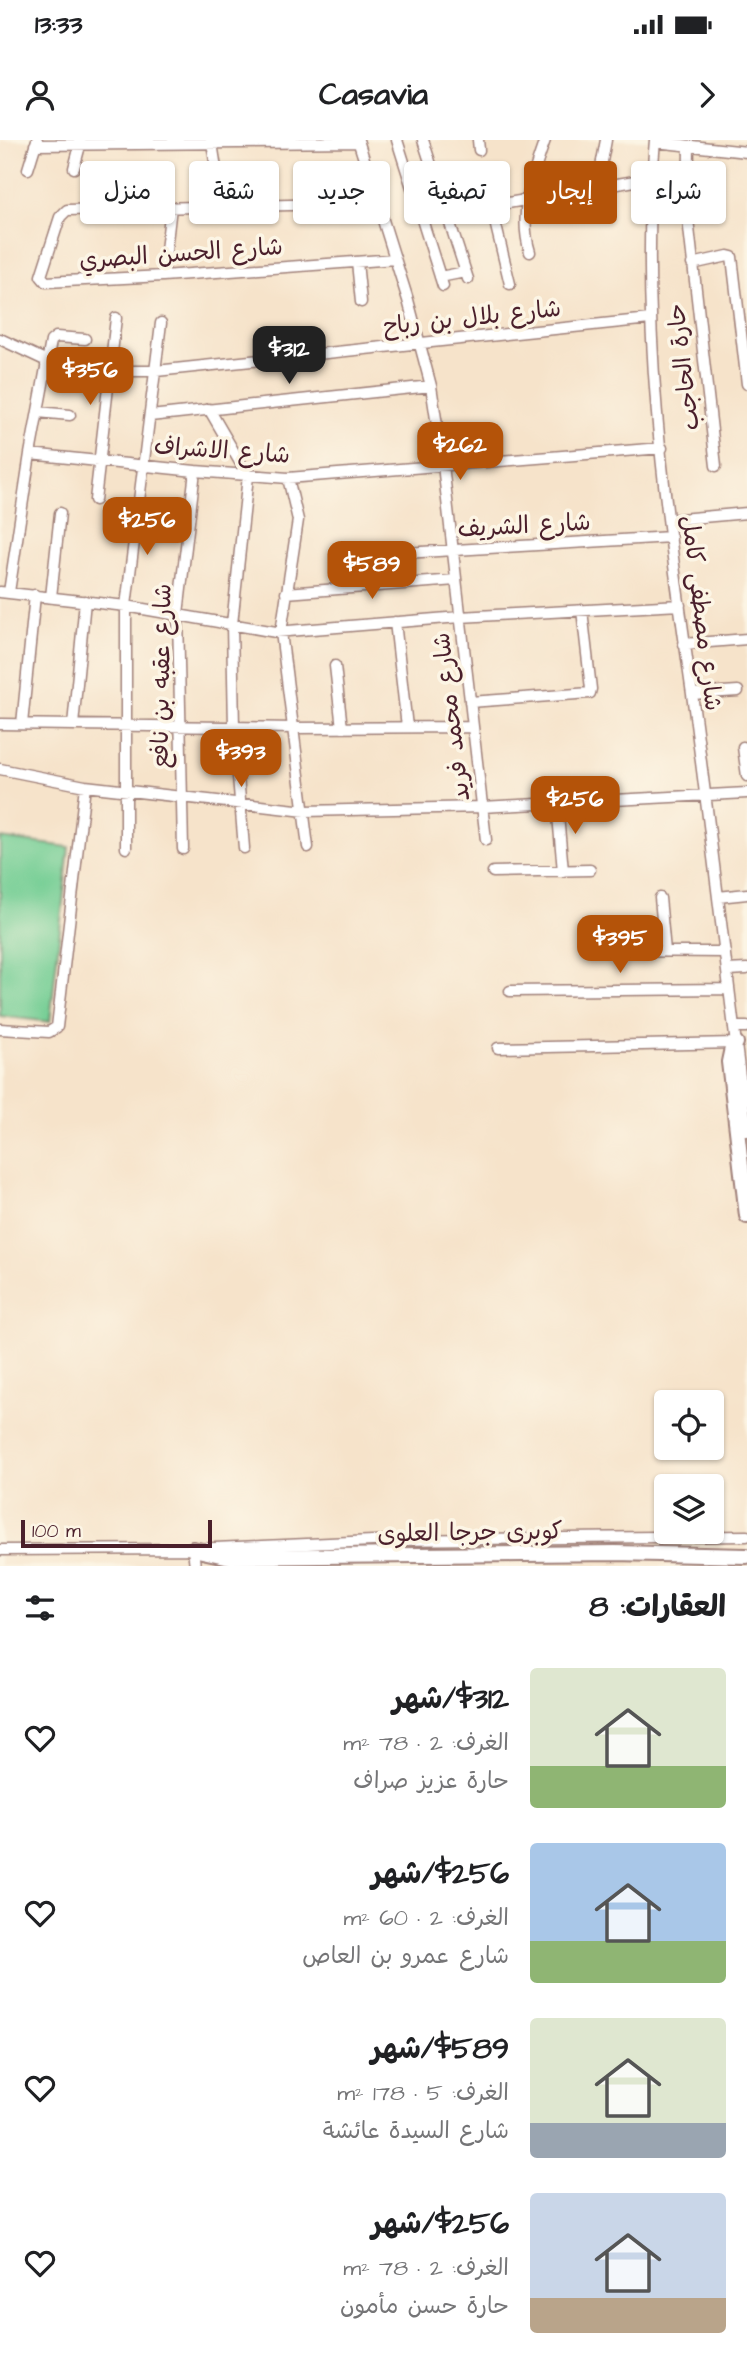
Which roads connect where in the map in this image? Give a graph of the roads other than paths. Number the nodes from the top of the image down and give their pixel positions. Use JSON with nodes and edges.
{"nodes":[{"id":1,"x":397,"y":140,"type":"edge"},
{"id":2,"x":423,"y":140,"type":"edge"},
{"id":3,"x":545,"y":140,"type":"edge"},
{"id":4,"x":606,"y":140,"type":"edge"},
{"id":5,"x":250,"y":141,"type":"edge"},
{"id":6,"x":303,"y":141,"type":"edge"},
{"id":7,"x":358,"y":141,"type":"edge"},
{"id":8,"x":655,"y":141,"type":"edge"},
{"id":9,"x":81,"y":142,"type":"edge"},
{"id":10,"x":136,"y":142,"type":"edge"},
{"id":11,"x":195,"y":142,"type":"edge"},
{"id":12,"x":36,"y":143,"type":"edge"},
{"id":13,"x":212,"y":143,"type":"junction"},
{"id":14,"x":694,"y":144,"type":"edge"},
{"id":15,"x":747,"y":152,"type":"edge"},
{"id":16,"x":215,"y":161,"type":"edge"},
{"id":17,"x":364,"y":161,"type":"edge"},
{"id":18,"x":539,"y":161,"type":"edge"},
{"id":19,"x":602,"y":161,"type":"edge"},
{"id":20,"x":653,"y":161,"type":"edge"},
{"id":21,"x":74,"y":168,"type":"dead end"},
{"id":22,"x":28,"y":169,"type":"dead end"},
{"id":23,"x":80,"y":209,"type":"edge"},
{"id":24,"x":169,"y":224,"type":"edge"},
{"id":25,"x":384,"y":224,"type":"edge"},
{"id":26,"x":495,"y":224,"type":"edge"},
{"id":27,"x":524,"y":224,"type":"edge"},
{"id":28,"x":651,"y":224,"type":"edge"},
{"id":29,"x":530,"y":253,"type":"dead end"},
{"id":30,"x":395,"y":259,"type":"junction"},
{"id":31,"x":357,"y":262,"type":"junction"},
{"id":32,"x":692,"y":264,"type":"junction"},
{"id":33,"x":163,"y":276,"type":"junction"},
{"id":34,"x":509,"y":284,"type":"dead end"},
{"id":35,"x":362,"y":302,"type":"dead end"},
{"id":36,"x":116,"y":318,"type":"dead end"},
{"id":37,"x":650,"y":319,"type":"junction"},
{"id":38,"x":161,"y":323,"type":"dead end"},
{"id":39,"x":85,"y":339,"type":"dead end"},
{"id":40,"x":0,"y":340,"type":"edge"},
{"id":41,"x":421,"y":343,"type":"junction"},
{"id":42,"x":47,"y":363,"type":"junction"},
{"id":43,"x":110,"y":371,"type":"junction"},
{"id":44,"x":156,"y":371,"type":"junction"},
{"id":45,"x":747,"y":384,"type":"edge"},
{"id":46,"x":431,"y":386,"type":"junction"},
{"id":47,"x":209,"y":410,"type":"junction"},
{"id":48,"x":38,"y":412,"type":"junction"},
{"id":49,"x":70,"y":415,"type":"dead end"},
{"id":50,"x":150,"y":416,"type":"junction"},
{"id":51,"x":662,"y":448,"type":"junction"},
{"id":52,"x":30,"y":454,"type":"junction"},
{"id":53,"x":99,"y":461,"type":"junction"},
{"id":54,"x":443,"y":465,"type":"junction"},
{"id":55,"x":143,"y":466,"type":"junction"},
{"id":56,"x":716,"y":466,"type":"dead end"},
{"id":57,"x":195,"y":471,"type":"junction"},
{"id":58,"x":248,"y":476,"type":"junction"},
{"id":59,"x":288,"y":478,"type":"junction"},
{"id":60,"x":95,"y":500,"type":"dead end"},
{"id":61,"x":60,"y":513,"type":"dead end"},
{"id":62,"x":747,"y":513,"type":"edge"},
{"id":63,"x":669,"y":520,"type":"junction"},
{"id":64,"x":671,"y":537,"type":"junction"},
{"id":65,"x":452,"y":550,"type":"junction"},
{"id":66,"x":337,"y":557,"type":"dead end"},
{"id":67,"x":456,"y":580,"type":"junction"},
{"id":68,"x":5,"y":592,"type":"edge"},
{"id":69,"x":286,"y":593,"type":"junction"},
{"id":70,"x":35,"y":595,"type":"junction"},
{"id":71,"x":51,"y":597,"type":"junction"},
{"id":72,"x":85,"y":601,"type":"junction"},
{"id":73,"x":680,"y":605,"type":"junction"},
{"id":74,"x":126,"y":606,"type":"junction"},
{"id":75,"x":582,"y":610,"type":"junction"},
{"id":76,"x":178,"y":614,"type":"junction"},
{"id":77,"x":460,"y":617,"type":"junction"},
{"id":78,"x":395,"y":622,"type":"junction"},
{"id":79,"x":232,"y":624,"type":"junction"},
{"id":80,"x":281,"y":632,"type":"junction"},
{"id":81,"x":747,"y":639,"type":"edge"},
{"id":82,"x":684,"y":644,"type":"junction"},
{"id":83,"x":335,"y":666,"type":"dead end"},
{"id":84,"x":738,"y":691,"type":"dead end"},
{"id":85,"x":692,"y":694,"type":"junction"},
{"id":86,"x":470,"y":702,"type":"junction"},
{"id":87,"x":0,"y":724,"type":"edge"},
{"id":88,"x":22,"y":724,"type":"junction"},
{"id":89,"x":73,"y":725,"type":"junction"},
{"id":90,"x":126,"y":726,"type":"junction"},
{"id":91,"x":180,"y":727,"type":"junction"},
{"id":92,"x":233,"y":727,"type":"junction"},
{"id":93,"x":407,"y":727,"type":"junction"},
{"id":94,"x":473,"y":727,"type":"junction"},
{"id":95,"x":294,"y":728,"type":"junction"},
{"id":96,"x":342,"y":728,"type":"junction"},
{"id":97,"x":743,"y":747,"type":"dead end"},
{"id":98,"x":0,"y":769,"type":"edge"},
{"id":99,"x":747,"y":776,"type":"edge"},
{"id":100,"x":85,"y":786,"type":"junction"},
{"id":101,"x":126,"y":791,"type":"junction"},
{"id":102,"x":747,"y":793,"type":"edge"},
{"id":103,"x":705,"y":796,"type":"junction"},
{"id":104,"x":182,"y":798,"type":"junction"},
{"id":105,"x":557,"y":804,"type":"junction"},
{"id":106,"x":242,"y":805,"type":"junction"},
{"id":107,"x":482,"y":807,"type":"junction"},
{"id":108,"x":304,"y":811,"type":"junction"},
{"id":109,"x":486,"y":840,"type":"dead end"},
{"id":110,"x":308,"y":847,"type":"dead end"},
{"id":111,"x":126,"y":848,"type":"dead end"},
{"id":112,"x":244,"y":848,"type":"dead end"},
{"id":113,"x":184,"y":849,"type":"dead end"},
{"id":114,"x":590,"y":870,"type":"dead end"},
{"id":115,"x":563,"y":871,"type":"junction"},
{"id":116,"x":493,"y":872,"type":"dead end"},
{"id":117,"x":747,"y":894,"type":"edge"},
{"id":118,"x":718,"y":897,"type":"junction"},
{"id":119,"x":660,"y":898,"type":"dead end"},
{"id":120,"x":614,"y":951,"type":"dead end"},
{"id":121,"x":665,"y":951,"type":"junction"},
{"id":122,"x":725,"y":953,"type":"junction"},
{"id":123,"x":747,"y":969,"type":"edge"},
{"id":124,"x":727,"y":970,"type":"junction"},
{"id":125,"x":729,"y":989,"type":"junction"},
{"id":126,"x":510,"y":991,"type":"dead end"},
{"id":127,"x":734,"y":1027,"type":"junction"},
{"id":128,"x":747,"y":1027,"type":"edge"},
{"id":129,"x":0,"y":1029,"type":"edge"},
{"id":130,"x":736,"y":1043,"type":"junction"},
{"id":131,"x":498,"y":1048,"type":"dead end"},
{"id":132,"x":743,"y":1073,"type":"edge"},
{"id":133,"x":747,"y":1131,"type":"edge"},
{"id":134,"x":747,"y":1216,"type":"edge"},
{"id":135,"x":747,"y":1536,"type":"edge"},
{"id":136,"x":194,"y":1549,"type":"junction"},
{"id":137,"x":0,"y":1550,"type":"edge"},
{"id":138,"x":747,"y":1556,"type":"edge"},
{"id":139,"x":195,"y":1566,"type":"edge"}],
"edges":[{"from":1,"to":2,"type":"street"},
{"from":3,"to":18,"type":"street"},
{"from":4,"to":19,"type":"street"},
{"from":5,"to":6,"type":"street"},
{"from":5,"to":13,"type":"street"},
{"from":6,"to":7,"type":"street"},
{"from":7,"to":17,"type":"street","name":"شارع محمد فريد"},
{"from":8,"to":14,"type":"street"},
{"from":8,"to":20,"type":"street","name":"شارع مصطفى كامل"},
{"from":9,"to":10,"type":"street"},
{"from":9,"to":12,"type":"street"},
{"from":9,"to":21,"type":"street"},
{"from":10,"to":11,"type":"street"},
{"from":11,"to":13,"type":"street"},
{"from":12,"to":22,"type":"street"},
{"from":13,"to":16,"type":"street"},
{"from":14,"to":15,"type":"street"},
{"from":14,"to":32,"type":"street","name":"حارة الحاجب"},
{"from":23,"to":33,"type":"street","name":"شارع الحسن البصري"},
{"from":24,"to":33,"type":"street"},
{"from":25,"to":30,"type":"street","name":"شارع محمد فريد"},
{"from":26,"to":34,"type":"street"},
{"from":27,"to":29,"type":"street"},
{"from":28,"to":37,"type":"street","name":"شارع مصطفى كامل"},
{"from":30,"to":31,"type":"street","name":"شارع الحسن البصري"},
{"from":30,"to":41,"type":"street","name":"شارع محمد فريد"},
{"from":31,"to":33,"type":"street","name":"شارع الحسن البصري"},
{"from":31,"to":35,"type":"street"},
{"from":32,"to":45,"type":"street"},
{"from":32,"to":56,"type":"street","name":"حارة الحاجب"},
{"from":36,"to":43,"type":"street"},
{"from":37,"to":41,"type":"street","name":"شارع بلال بن رباح"},
{"from":37,"to":51,"type":"street","name":"شارع مصطفى كامل"},
{"from":38,"to":44,"type":"street"},
{"from":39,"to":42,"type":"street"},
{"from":40,"to":42,"type":"street","name":"شارع بلال بن رباح"},
{"from":41,"to":44,"type":"street","name":"شارع بلال بن رباح"},
{"from":41,"to":46,"type":"street","name":"شارع محمد فريد"},
{"from":42,"to":43,"type":"street","name":"شارع بلال بن رباح"},
{"from":42,"to":48,"type":"street"},
{"from":43,"to":44,"type":"street","name":"شارع بلال بن رباح"},
{"from":43,"to":53,"type":"street"},
{"from":44,"to":50,"type":"street"},
{"from":46,"to":47,"type":"street"},
{"from":46,"to":54,"type":"street","name":"شارع محمد فريد"},
{"from":47,"to":50,"type":"street"},
{"from":47,"to":58,"type":"street"},
{"from":48,"to":49,"type":"street"},
{"from":48,"to":52,"type":"street"},
{"from":50,"to":55,"type":"street"},
{"from":51,"to":54,"type":"street","name":"شارع الاشراف"},
{"from":51,"to":63,"type":"street","name":"شارع مصطفى كامل"},
{"from":52,"to":53,"type":"street","name":"شارع الاشراف"},
{"from":52,"to":68,"type":"street"},
{"from":53,"to":55,"type":"street","name":"شارع الاشراف"},
{"from":53,"to":60,"type":"street"},
{"from":54,"to":59,"type":"street","name":"شارع الاشراف"},
{"from":54,"to":65,"type":"street","name":"شارع محمد فريد"},
{"from":55,"to":57,"type":"street","name":"شارع الاشراف"},
{"from":55,"to":74,"type":"street"},
{"from":57,"to":58,"type":"street","name":"شارع الاشراف"},
{"from":57,"to":76,"type":"street","name":"شارع عقبه بن نافع"},
{"from":58,"to":59,"type":"street","name":"شارع الاشراف"},
{"from":58,"to":79,"type":"street"},
{"from":59,"to":69,"type":"street"},
{"from":61,"to":71,"type":"street"},
{"from":62,"to":63,"type":"street"},
{"from":63,"to":64,"type":"street","name":"شارع مصطفى كامل"},
{"from":64,"to":65,"type":"street","name":"شارع الشريف"},
{"from":64,"to":73,"type":"street","name":"شارع مصطفى كامل"},
{"from":65,"to":66,"type":"street","name":"شارع الشريف"},
{"from":65,"to":67,"type":"street","name":"شارع محمد فريد"},
{"from":67,"to":69,"type":"street"},
{"from":67,"to":77,"type":"street","name":"شارع محمد فريد"},
{"from":68,"to":70,"type":"street"},
{"from":69,"to":80,"type":"street"},
{"from":70,"to":71,"type":"street"},
{"from":70,"to":88,"type":"street"},
{"from":71,"to":72,"type":"street"},
{"from":72,"to":74,"type":"street"},
{"from":72,"to":89,"type":"street"},
{"from":73,"to":75,"type":"street"},
{"from":73,"to":82,"type":"street","name":"شارع مصطفى كامل"},
{"from":74,"to":76,"type":"street"},
{"from":74,"to":90,"type":"street"},
{"from":75,"to":77,"type":"street"},
{"from":75,"to":86,"type":"street"},
{"from":76,"to":79,"type":"street"},
{"from":76,"to":91,"type":"street","name":"شارع عقبه بن نافع"},
{"from":77,"to":78,"type":"street"},
{"from":77,"to":86,"type":"street","name":"شارع محمد فريد"},
{"from":78,"to":80,"type":"street"},
{"from":78,"to":93,"type":"street"},
{"from":79,"to":80,"type":"street"},
{"from":79,"to":92,"type":"street"},
{"from":80,"to":95,"type":"street"},
{"from":81,"to":82,"type":"street"},
{"from":82,"to":85,"type":"street","name":"شارع مصطفى كامل"},
{"from":83,"to":96,"type":"street"},
{"from":84,"to":85,"type":"street"},
{"from":85,"to":103,"type":"street","name":"شارع مصطفى كامل"},
{"from":86,"to":94,"type":"street","name":"شارع محمد فريد"},
{"from":87,"to":88,"type":"street"},
{"from":88,"to":89,"type":"street"},
{"from":89,"to":90,"type":"street"},
{"from":90,"to":91,"type":"street"},
{"from":90,"to":101,"type":"street"},
{"from":91,"to":92,"type":"street"},
{"from":91,"to":104,"type":"street","name":"شارع عقبه بن نافع"},
{"from":92,"to":95,"type":"street"},
{"from":92,"to":106,"type":"street"},
{"from":93,"to":94,"type":"street"},
{"from":93,"to":96,"type":"street"},
{"from":94,"to":107,"type":"street","name":"شارع محمد فريد"},
{"from":95,"to":96,"type":"street"},
{"from":95,"to":108,"type":"street"},
{"from":97,"to":99,"type":"street"},
{"from":98,"to":100,"type":"street"},
{"from":100,"to":101,"type":"street"},
{"from":100,"to":129,"type":"street"},
{"from":101,"to":104,"type":"street"},
{"from":101,"to":111,"type":"street"},
{"from":102,"to":103,"type":"street"},
{"from":103,"to":105,"type":"street"},
{"from":103,"to":118,"type":"street","name":"شارع مصطفى كامل"},
{"from":104,"to":106,"type":"street"},
{"from":104,"to":113,"type":"street","name":"شارع عقبه بن نافع"},
{"from":105,"to":107,"type":"street"},
{"from":105,"to":115,"type":"street"},
{"from":106,"to":108,"type":"street"},
{"from":106,"to":112,"type":"street"},
{"from":107,"to":108,"type":"street"},
{"from":107,"to":109,"type":"street","name":"شارع محمد فريد"},
{"from":108,"to":110,"type":"street"},
{"from":114,"to":115,"type":"street"},
{"from":115,"to":116,"type":"street"},
{"from":117,"to":118,"type":"street"},
{"from":118,"to":122,"type":"street","name":"شارع مصطفى كامل"},
{"from":119,"to":121,"type":"street"},
{"from":120,"to":121,"type":"street"},
{"from":121,"to":122,"type":"street"},
{"from":122,"to":124,"type":"street","name":"شارع مصطفى كامل"},
{"from":123,"to":124,"type":"street"},
{"from":124,"to":125,"type":"street","name":"شارع مصطفى كامل"},
{"from":125,"to":126,"type":"street"},
{"from":125,"to":127,"type":"street","name":"شارع مصطفى كامل"},
{"from":127,"to":128,"type":"street"},
{"from":127,"to":130,"type":"street","name":"شارع مصطفى كامل"},
{"from":130,"to":131,"type":"street"},
{"from":130,"to":132,"type":"street","name":"شارع مصطفى كامل"},
{"from":130,"to":134,"type":"street"},
{"from":132,"to":133,"type":"street","name":"شارع مصطفى كامل"},
{"from":135,"to":136,"type":"street"},
{"from":136,"to":137,"type":"street"},
{"from":136,"to":138,"type":"street","name":"كوبرى جرجا العلوى"},
{"from":136,"to":139,"type":"street"}]}
